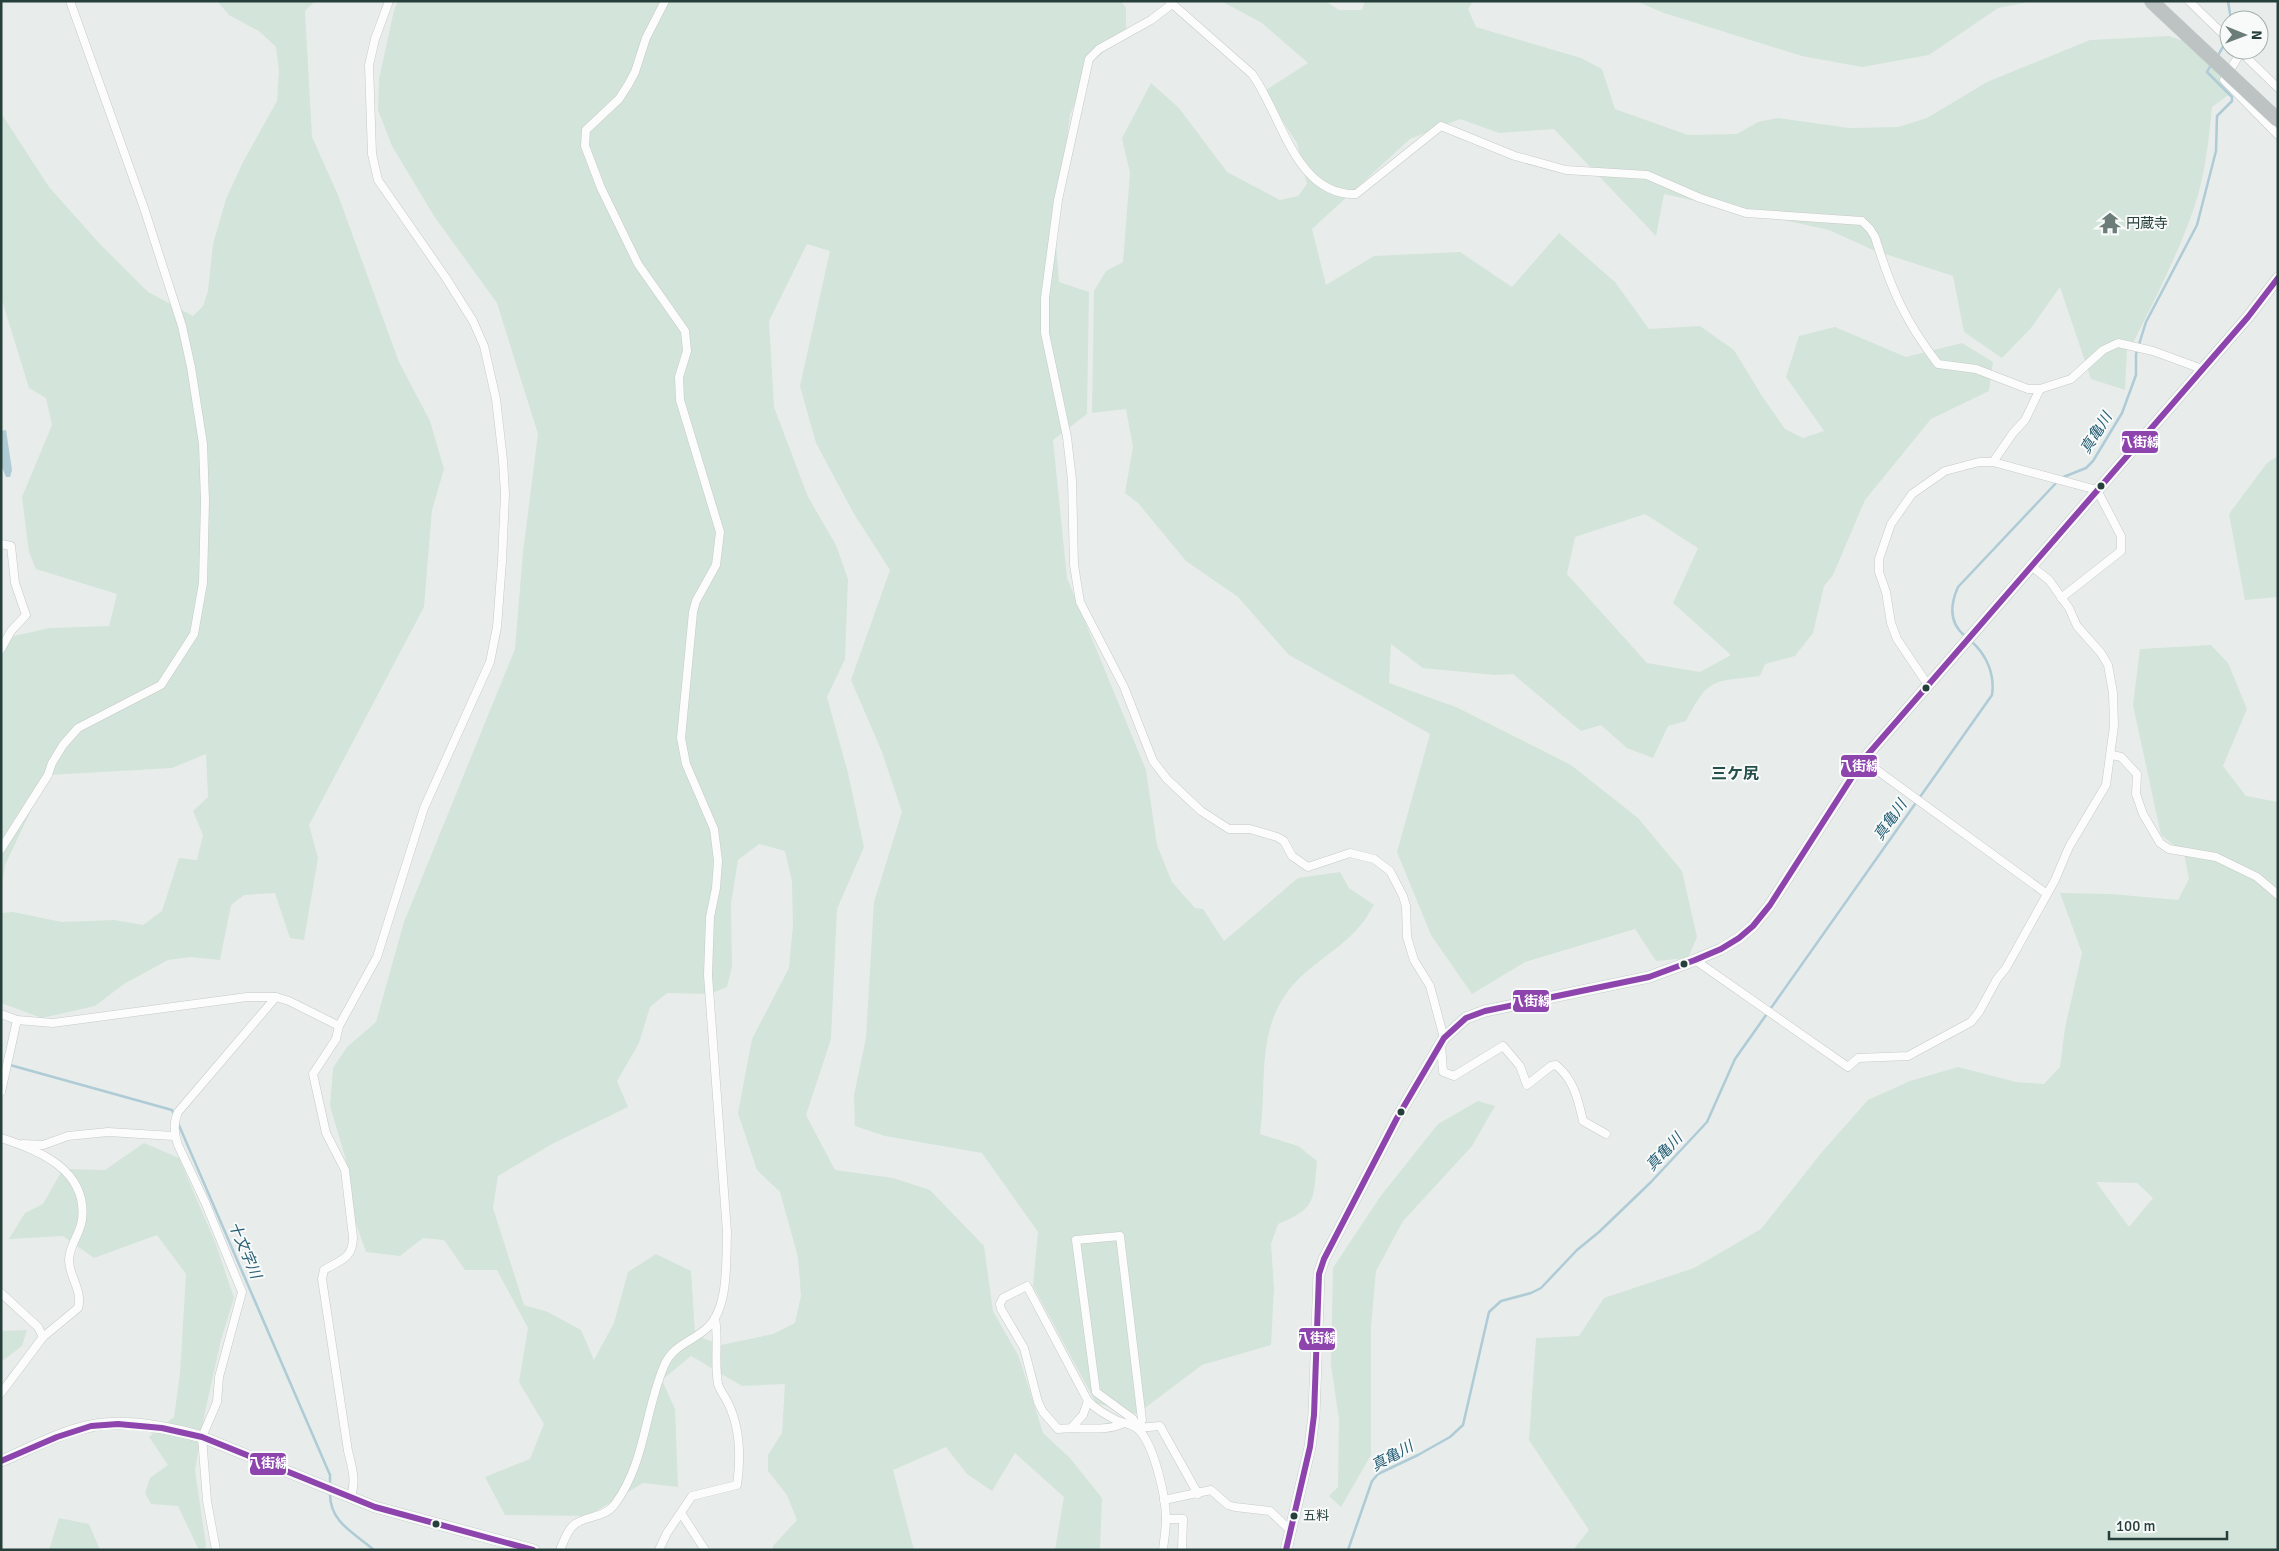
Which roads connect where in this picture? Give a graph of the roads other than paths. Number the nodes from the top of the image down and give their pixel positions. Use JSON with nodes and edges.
{"nodes":[{"id":1,"x":70,"y":1,"type":"edge"},
{"id":2,"x":389,"y":1,"type":"edge"},
{"id":3,"x":666,"y":1,"type":"edge"},
{"id":4,"x":2151,"y":1,"type":"edge"},
{"id":5,"x":2190,"y":1,"type":"edge"},
{"id":6,"x":1170,"y":2,"type":"edge"},
{"id":7,"x":2219,"y":30,"type":"edge"},
{"id":8,"x":2235,"y":60,"type":"edge"},
{"id":9,"x":2249,"y":60,"type":"edge"},
{"id":10,"x":2278,"y":88,"type":"edge"},
{"id":11,"x":2278,"y":120,"type":"edge"},
{"id":12,"x":2278,"y":135,"type":"edge"},
{"id":13,"x":2278,"y":278,"type":"edge"},
{"id":14,"x":2202,"y":369,"type":"junction"},
{"id":15,"x":2040,"y":389,"type":"junction"},
{"id":16,"x":1993,"y":462,"type":"junction"},
{"id":17,"x":2097,"y":490,"type":"junction"},
{"id":18,"x":1,"y":544,"type":"edge"},
{"id":19,"x":2031,"y":566,"type":"junction"},
{"id":20,"x":2061,"y":598,"type":"junction"},
{"id":21,"x":1,"y":650,"type":"edge"},
{"id":22,"x":1928,"y":685,"type":"junction"},
{"id":23,"x":2112,"y":755,"type":"junction"},
{"id":24,"x":1863,"y":760,"type":"junction"},
{"id":25,"x":1,"y":849,"type":"edge"},
{"id":26,"x":2047,"y":894,"type":"junction"},
{"id":27,"x":2278,"y":895,"type":"edge"},
{"id":28,"x":1695,"y":960,"type":"junction"},
{"id":29,"x":276,"y":997,"type":"junction"},
{"id":30,"x":1,"y":1014,"type":"edge"},
{"id":31,"x":17,"y":1020,"type":"junction"},
{"id":32,"x":340,"y":1026,"type":"junction"},
{"id":33,"x":1443,"y":1040,"type":"junction"},
{"id":34,"x":1,"y":1092,"type":"edge"},
{"id":35,"x":1606,"y":1134,"type":"dead end"},
{"id":36,"x":174,"y":1136,"type":"junction"},
{"id":37,"x":1,"y":1138,"type":"edge"},
{"id":38,"x":18,"y":1143,"type":"junction"},
{"id":39,"x":1,"y":1293,"type":"edge"},
{"id":40,"x":715,"y":1318,"type":"junction"},
{"id":41,"x":43,"y":1337,"type":"junction"},
{"id":42,"x":1,"y":1393,"type":"edge"},
{"id":43,"x":1088,"y":1401,"type":"junction"},
{"id":44,"x":1124,"y":1423,"type":"junction"},
{"id":45,"x":1072,"y":1427,"type":"junction"},
{"id":46,"x":1137,"y":1428,"type":"junction"},
{"id":47,"x":202,"y":1437,"type":"junction"},
{"id":48,"x":1,"y":1461,"type":"edge"},
{"id":49,"x":1198,"y":1494,"type":"junction"},
{"id":50,"x":350,"y":1498,"type":"junction"},
{"id":51,"x":1164,"y":1500,"type":"junction"},
{"id":52,"x":681,"y":1513,"type":"junction"},
{"id":53,"x":1166,"y":1519,"type":"junction"},
{"id":54,"x":1291,"y":1531,"type":"junction"},
{"id":55,"x":216,"y":1550,"type":"edge"},
{"id":56,"x":534,"y":1550,"type":"edge"},
{"id":57,"x":560,"y":1550,"type":"edge"},
{"id":58,"x":659,"y":1550,"type":"edge"},
{"id":59,"x":705,"y":1550,"type":"edge"},
{"id":60,"x":1163,"y":1550,"type":"edge"},
{"id":61,"x":1182,"y":1550,"type":"edge"},
{"id":62,"x":1286,"y":1550,"type":"edge"}],
"edges":[{"from":1,"to":25,"type":"street"},
{"from":2,"to":32,"type":"street"},
{"from":3,"to":40,"type":"street"},
{"from":4,"to":11,"type":"highway","bridge":true},
{"from":5,"to":7,"type":"street"},
{"from":6,"to":15,"type":"street"},
{"from":6,"to":33,"type":"street"},
{"from":8,"to":12,"type":"street"},
{"from":9,"to":10,"type":"street"},
{"from":13,"to":14,"type":"main road"},
{"from":14,"to":15,"type":"street"},
{"from":14,"to":17,"type":"main road"},
{"from":15,"to":16,"type":"street"},
{"from":16,"to":17,"type":"street"},
{"from":16,"to":22,"type":"street"},
{"from":17,"to":19,"type":"main road"},
{"from":17,"to":20,"type":"street"},
{"from":18,"to":21,"type":"street"},
{"from":19,"to":20,"type":"street"},
{"from":19,"to":22,"type":"main road"},
{"from":20,"to":23,"type":"street"},
{"from":22,"to":24,"type":"main road"},
{"from":23,"to":26,"type":"street"},
{"from":23,"to":27,"type":"street"},
{"from":24,"to":26,"type":"street"},
{"from":24,"to":28,"type":"main road"},
{"from":26,"to":28,"type":"street"},
{"from":28,"to":33,"type":"main road"},
{"from":29,"to":31,"type":"street"},
{"from":29,"to":32,"type":"street"},
{"from":29,"to":36,"type":"street"},
{"from":30,"to":31,"type":"street"},
{"from":31,"to":34,"type":"street"},
{"from":32,"to":50,"type":"street"},
{"from":33,"to":35,"type":"street"},
{"from":33,"to":54,"type":"main road"},
{"from":36,"to":38,"type":"street"},
{"from":36,"to":47,"type":"street"},
{"from":37,"to":38,"type":"street"},
{"from":38,"to":41,"type":"street"},
{"from":39,"to":41,"type":"street"},
{"from":40,"to":52,"type":"street"},
{"from":40,"to":57,"type":"street"},
{"from":41,"to":42,"type":"street"},
{"from":43,"to":44,"type":"street"},
{"from":43,"to":45,"type":"street"},
{"from":43,"to":45,"type":"street"},
{"from":44,"to":45,"type":"street"},
{"from":44,"to":46,"type":"street"},
{"from":46,"to":46,"type":"street"},
{"from":46,"to":49,"type":"street"},
{"from":46,"to":51,"type":"street"},
{"from":47,"to":48,"type":"main road"},
{"from":47,"to":50,"type":"main road"},
{"from":47,"to":55,"type":"street"},
{"from":49,"to":51,"type":"street"},
{"from":49,"to":54,"type":"street"},
{"from":50,"to":56,"type":"main road"},
{"from":51,"to":53,"type":"street"},
{"from":52,"to":58,"type":"street"},
{"from":52,"to":59,"type":"street"},
{"from":53,"to":60,"type":"street"},
{"from":53,"to":61,"type":"street"},
{"from":54,"to":62,"type":"main road"}]}
